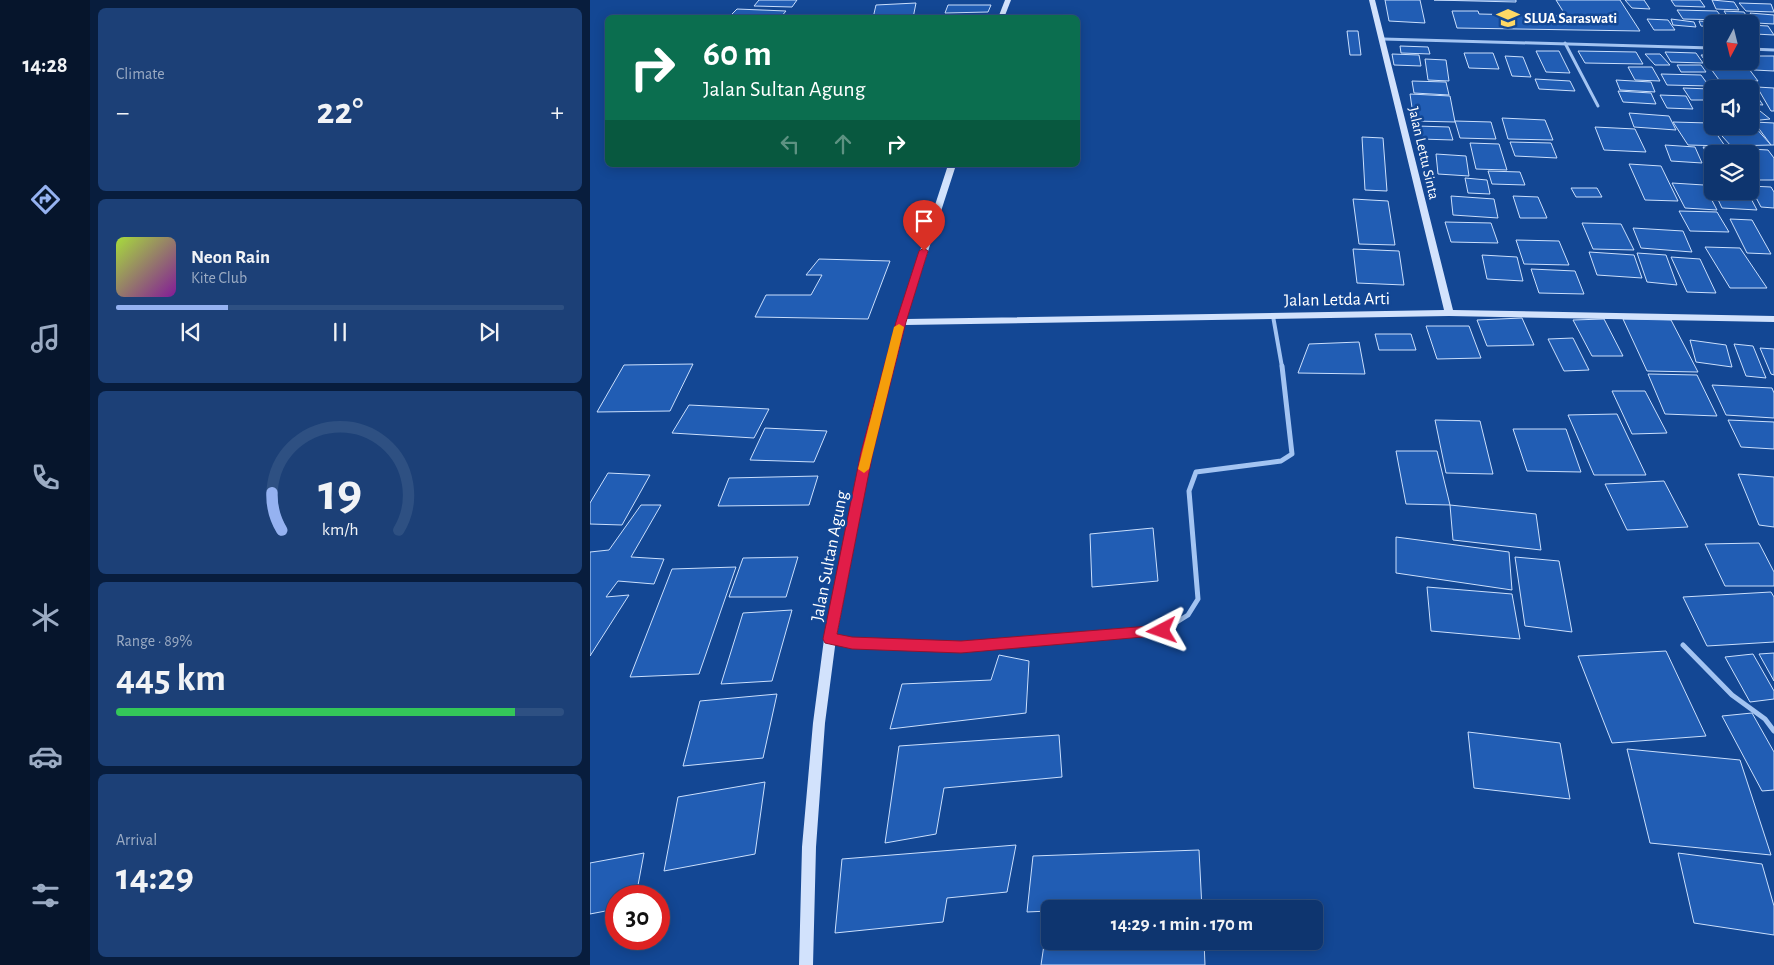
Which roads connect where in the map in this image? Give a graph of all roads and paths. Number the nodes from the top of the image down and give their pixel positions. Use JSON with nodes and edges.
{"nodes":[{"id":1,"x":1008,"y":0,"type":"edge"},
{"id":2,"x":1372,"y":0,"type":"edge"},
{"id":3,"x":1002,"y":15,"type":"edge"},
{"id":4,"x":1383,"y":39,"type":"junction"},
{"id":5,"x":1565,"y":44,"type":"junction"},
{"id":6,"x":1704,"y":48,"type":"edge"},
{"id":7,"x":1759,"y":50,"type":"edge"},
{"id":8,"x":1774,"y":50,"type":"edge"},
{"id":9,"x":1598,"y":106,"type":"dead end"},
{"id":10,"x":951,"y":167,"type":"edge"},
{"id":11,"x":1448,"y":313,"type":"junction"},
{"id":12,"x":1274,"y":316,"type":"junction"},
{"id":13,"x":1774,"y":319,"type":"edge"},
{"id":14,"x":901,"y":322,"type":"junction"},
{"id":15,"x":830,"y":639,"type":"junction"},
{"id":16,"x":1684,"y":645,"type":"dead end"},
{"id":17,"x":1774,"y":731,"type":"edge"},
{"id":18,"x":806,"y":965,"type":"edge"}],
"edges":[{"from":1,"to":3,"type":"street"},
{"from":2,"to":4,"type":"street","name":"Jalan Lettu Sinta"},
{"from":4,"to":5,"type":"street"},
{"from":4,"to":11,"type":"street","name":"Jalan Lettu Sinta"},
{"from":5,"to":6,"type":"street"},
{"from":5,"to":9,"type":"street"},
{"from":7,"to":8,"type":"street"},
{"from":10,"to":14,"type":"street","name":"Jalan Sultan Agung"},
{"from":11,"to":12,"type":"street","name":"Jalan Letda Arti"},
{"from":11,"to":13,"type":"street","name":"Jalan Letda Arti"},
{"from":12,"to":14,"type":"street","name":"Jalan Letda Arti"},
{"from":12,"to":15,"type":"street"},
{"from":14,"to":15,"type":"street","name":"Jalan Sultan Agung"},
{"from":15,"to":18,"type":"street","name":"Jalan Sultan Agung"},
{"from":16,"to":17,"type":"lane"}]}
